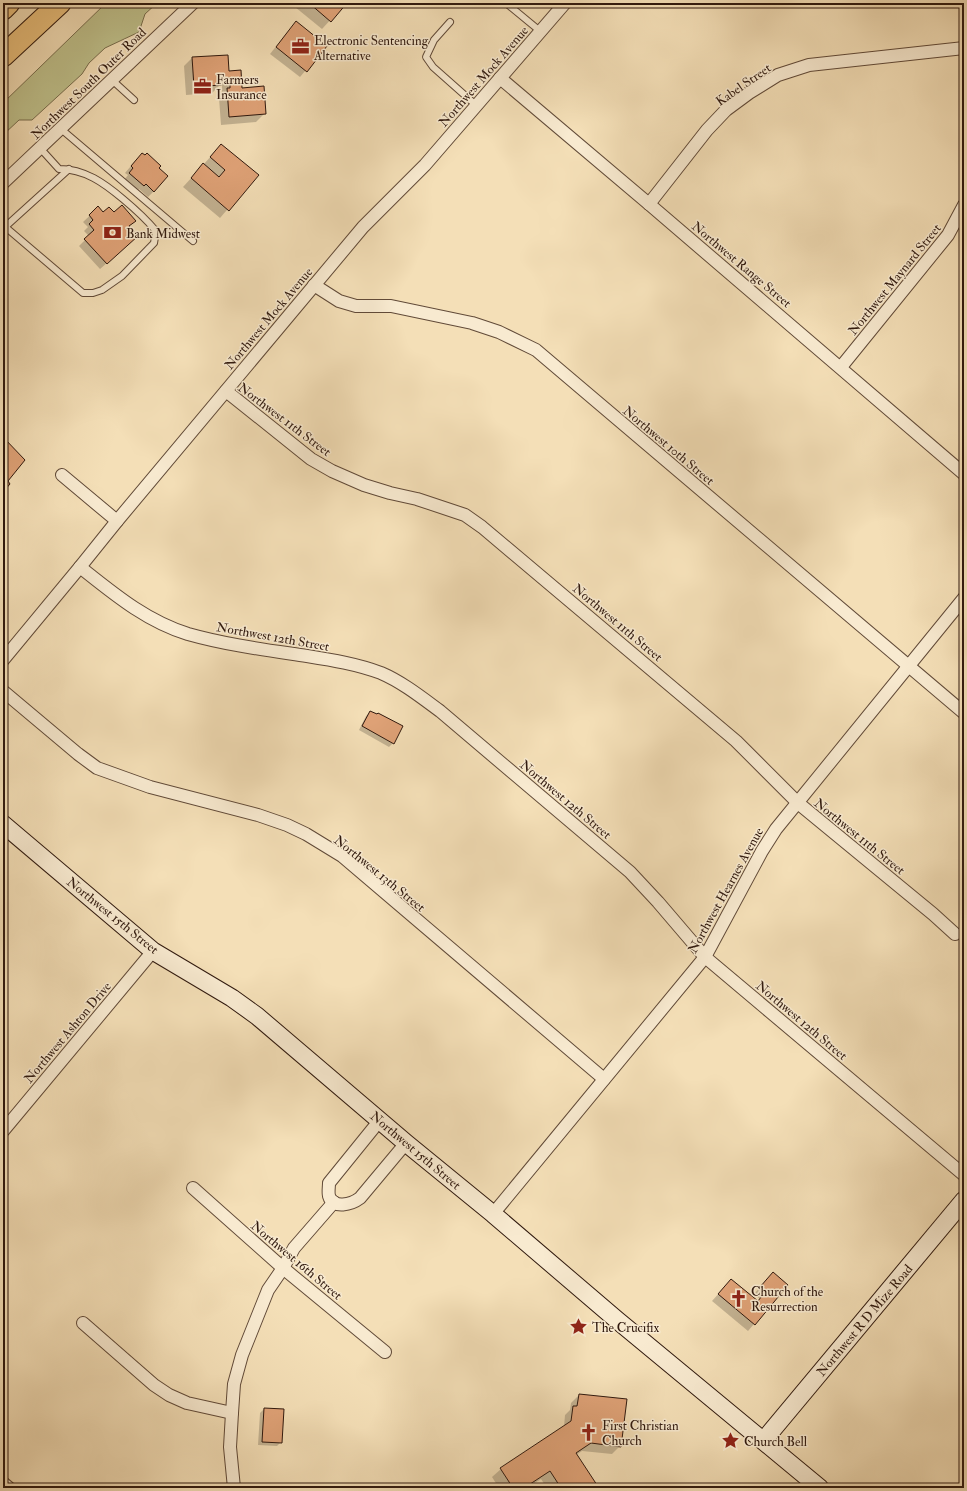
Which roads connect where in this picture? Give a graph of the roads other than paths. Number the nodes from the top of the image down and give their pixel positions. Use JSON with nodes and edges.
{"nodes":[{"id":1,"x":9,"y":3,"type":"edge"},
{"id":2,"x":60,"y":3,"type":"edge"},
{"id":3,"x":193,"y":3,"type":"edge"},
{"id":4,"x":506,"y":3,"type":"edge"},
{"id":5,"x":564,"y":3,"type":"edge"},
{"id":6,"x":3,"y":9,"type":"edge"},
{"id":7,"x":450,"y":22,"type":"dead end"},
{"id":8,"x":540,"y":31,"type":"junction"},
{"id":9,"x":964,"y":48,"type":"edge"},
{"id":10,"x":3,"y":56,"type":"edge"},
{"id":11,"x":500,"y":78,"type":"junction"},
{"id":12,"x":112,"y":80,"type":"junction"},
{"id":13,"x":134,"y":100,"type":"dead end"},
{"id":14,"x":477,"y":106,"type":"junction"},
{"id":15,"x":61,"y":129,"type":"junction"},
{"id":16,"x":40,"y":148,"type":"junction"},
{"id":17,"x":69,"y":169,"type":"junction"},
{"id":18,"x":3,"y":183,"type":"edge"},
{"id":19,"x":649,"y":204,"type":"junction"},
{"id":20,"x":964,"y":205,"type":"edge"},
{"id":21,"x":4,"y":226,"type":"edge"},
{"id":22,"x":193,"y":241,"type":"dead end"},
{"id":23,"x":314,"y":285,"type":"junction"},
{"id":24,"x":841,"y":367,"type":"junction"},
{"id":25,"x":226,"y":391,"type":"junction"},
{"id":26,"x":62,"y":474,"type":"dead end"},
{"id":27,"x":964,"y":474,"type":"edge"},
{"id":28,"x":117,"y":521,"type":"junction"},
{"id":29,"x":80,"y":567,"type":"junction"},
{"id":30,"x":964,"y":598,"type":"edge"},
{"id":31,"x":3,"y":660,"type":"edge"},
{"id":32,"x":908,"y":665,"type":"junction"},
{"id":33,"x":3,"y":691,"type":"edge"},
{"id":34,"x":964,"y":713,"type":"edge"},
{"id":35,"x":798,"y":803,"type":"junction"},
{"id":36,"x":3,"y":824,"type":"edge"},
{"id":37,"x":955,"y":934,"type":"dead end"},
{"id":38,"x":153,"y":950,"type":"junction"},
{"id":39,"x":706,"y":957,"type":"junction"},
{"id":40,"x":604,"y":1079,"type":"junction"},
{"id":41,"x":380,"y":1120,"type":"junction"},
{"id":42,"x":3,"y":1131,"type":"edge"},
{"id":43,"x":406,"y":1143,"type":"junction"},
{"id":44,"x":964,"y":1175,"type":"edge"},
{"id":45,"x":193,"y":1188,"type":"dead end"},
{"id":46,"x":964,"y":1200,"type":"edge"},
{"id":47,"x":334,"y":1202,"type":"junction"},
{"id":48,"x":493,"y":1214,"type":"junction"},
{"id":49,"x":283,"y":1268,"type":"junction"},
{"id":50,"x":83,"y":1323,"type":"dead end"},
{"id":51,"x":385,"y":1352,"type":"dead end"},
{"id":52,"x":232,"y":1413,"type":"junction"},
{"id":53,"x":764,"y":1440,"type":"junction"},
{"id":54,"x":3,"y":1483,"type":"edge"},
{"id":55,"x":8,"y":1488,"type":"edge"},
{"id":56,"x":234,"y":1488,"type":"edge"},
{"id":57,"x":820,"y":1488,"type":"edge"}],
"edges":[{"from":1,"to":6,"type":"highway"},
{"from":2,"to":10,"type":"highway"},
{"from":3,"to":12,"type":"street","name":"Northwest South Outer Road"},
{"from":4,"to":8,"type":"lane"},
{"from":5,"to":8,"type":"street","name":"Northwest Mock Avenue"},
{"from":7,"to":14,"type":"lane"},
{"from":8,"to":11,"type":"street","name":"Northwest Mock Avenue"},
{"from":9,"to":19,"type":"street","name":"Kabel Street"},
{"from":11,"to":14,"type":"street","name":"Northwest Mock Avenue"},
{"from":11,"to":19,"type":"street","name":"Northwest Range Street"},
{"from":12,"to":13,"type":"lane"},
{"from":12,"to":15,"type":"street","name":"Northwest South Outer Road"},
{"from":14,"to":23,"type":"street","name":"Northwest Mock Avenue"},
{"from":15,"to":16,"type":"street","name":"Northwest South Outer Road"},
{"from":15,"to":22,"type":"lane"},
{"from":16,"to":17,"type":"lane"},
{"from":16,"to":18,"type":"street","name":"Northwest South Outer Road"},
{"from":17,"to":21,"type":"lane"},
{"from":17,"to":21,"type":"lane"},
{"from":19,"to":24,"type":"street","name":"Northwest Range Street"},
{"from":20,"to":24,"type":"street","name":"Northwest Maynard Street"},
{"from":23,"to":25,"type":"street","name":"Northwest Mock Avenue"},
{"from":23,"to":32,"type":"street","name":"Northwest 10th Street"},
{"from":24,"to":27,"type":"street","name":"Northwest Range Street"},
{"from":25,"to":28,"type":"street","name":"Northwest Mock Avenue"},
{"from":25,"to":35,"type":"street","name":"Northwest 11th Street"},
{"from":26,"to":28,"type":"street"},
{"from":28,"to":29,"type":"street","name":"Northwest Mock Avenue"},
{"from":29,"to":31,"type":"street","name":"Northwest Mock Avenue"},
{"from":29,"to":39,"type":"street","name":"Northwest 12th Street"},
{"from":30,"to":32,"type":"street","name":"Northwest Hearnes Avenue"},
{"from":32,"to":34,"type":"street","name":"Northwest 10th Street"},
{"from":32,"to":35,"type":"street","name":"Northwest Hearnes Avenue"},
{"from":33,"to":40,"type":"street","name":"Northwest 13th Street"},
{"from":35,"to":37,"type":"street","name":"Northwest 11th Street"},
{"from":35,"to":39,"type":"street","name":"Northwest Hearnes Avenue"},
{"from":36,"to":38,"type":"street","name":"Northwest 15th Street"},
{"from":38,"to":41,"type":"street","name":"Northwest 15th Street"},
{"from":38,"to":42,"type":"street","name":"Northwest Ashton Drive"},
{"from":39,"to":40,"type":"street","name":"Northwest Hearnes Avenue"},
{"from":39,"to":44,"type":"street","name":"Northwest 12th Street"},
{"from":40,"to":48,"type":"street","name":"Northwest Hearnes Avenue"},
{"from":41,"to":43,"type":"street","name":"Northwest 15th Street"},
{"from":41,"to":47,"type":"street"},
{"from":43,"to":47,"type":"street"},
{"from":43,"to":48,"type":"street","name":"Northwest 15th Street"},
{"from":45,"to":49,"type":"street","name":"Northwest 16th Street"},
{"from":46,"to":53,"type":"street","name":"Northwest R D Mize Road"},
{"from":47,"to":49,"type":"street"},
{"from":48,"to":53,"type":"street","name":"Northwest 15th Street"},
{"from":49,"to":51,"type":"street","name":"Northwest 16th Street"},
{"from":49,"to":52,"type":"street"},
{"from":50,"to":52,"type":"street"},
{"from":52,"to":56,"type":"street"},
{"from":53,"to":57,"type":"street","name":"Northwest 15th Street"},
{"from":54,"to":55,"type":"street"}]}
